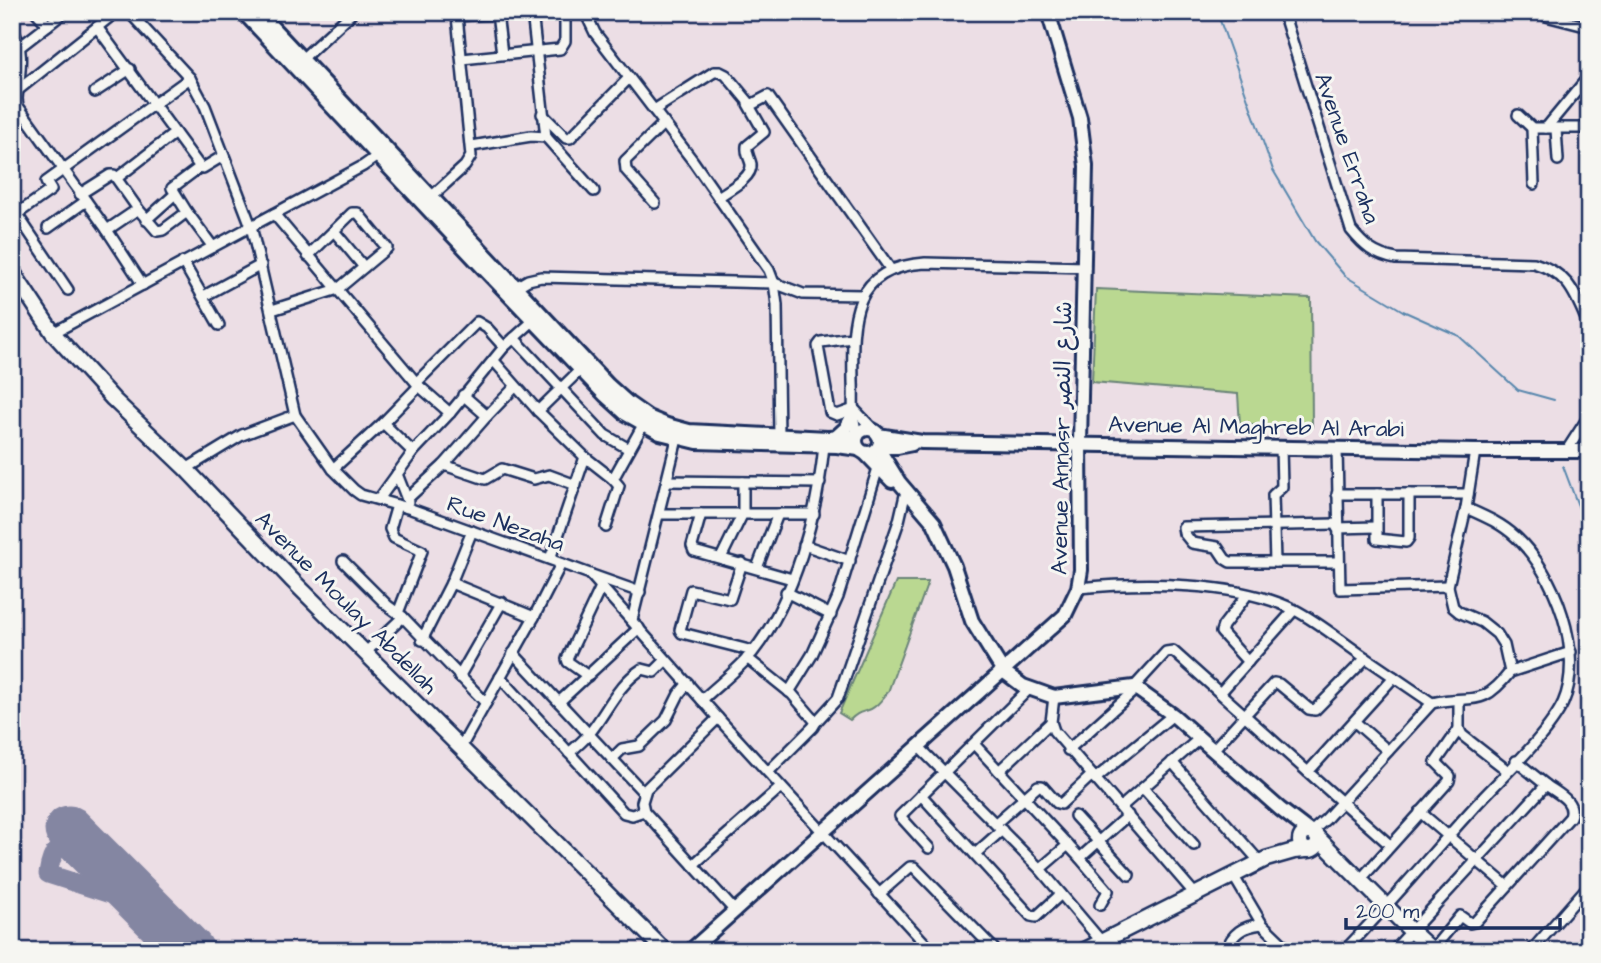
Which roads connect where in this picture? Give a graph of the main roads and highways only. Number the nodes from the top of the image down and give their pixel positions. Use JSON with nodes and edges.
{"nodes":[{"id":1,"x":243,"y":12,"type":"edge"},
{"id":2,"x":258,"y":12,"type":"edge"},
{"id":3,"x":1048,"y":12,"type":"edge"},
{"id":4,"x":298,"y":62,"type":"junction"},
{"id":5,"x":383,"y":152,"type":"junction"},
{"id":6,"x":12,"y":271,"type":"edge"},
{"id":7,"x":535,"y":317,"type":"junction"},
{"id":8,"x":854,"y":412,"type":"road end"},
{"id":9,"x":835,"y":438,"type":"junction"},
{"id":10,"x":878,"y":440,"type":"junction"},
{"id":11,"x":922,"y":442,"type":"junction"},
{"id":12,"x":860,"y":443,"type":"junction"},
{"id":13,"x":1080,"y":443,"type":"junction"},
{"id":14,"x":906,"y":446,"type":"junction"},
{"id":15,"x":1589,"y":450,"type":"edge"},
{"id":16,"x":893,"y":473,"type":"junction"},
{"id":17,"x":906,"y":491,"type":"junction"},
{"id":18,"x":1003,"y":671,"type":"junction"},
{"id":19,"x":1309,"y":839,"type":"junction"},
{"id":20,"x":1433,"y":950,"type":"edge"},
{"id":21,"x":665,"y":951,"type":"edge"},
{"id":22,"x":690,"y":951,"type":"edge"},
{"id":23,"x":1083,"y":951,"type":"edge"}],
"edges":[{"from":1,"to":4,"type":"main road"},
{"from":2,"to":4,"type":"main road"},
{"from":3,"to":13,"type":"main road","name":"Avenue Annasr شارع النصر"},
{"from":4,"to":5,"type":"main road"},
{"from":5,"to":7,"type":"main road"},
{"from":5,"to":7,"type":"main road"},
{"from":6,"to":21,"type":"main road","name":"Avenue Moulay Abdellah"},
{"from":7,"to":9,"type":"main road"},
{"from":7,"to":12,"type":"main road"},
{"from":8,"to":9,"type":"main road"},
{"from":9,"to":12,"type":"main road"},
{"from":10,"to":11,"type":"main road","name":"Avenue Al Maghreb Al Arabi"},
{"from":10,"to":12,"type":"main road"},
{"from":10,"to":12,"type":"main road"},
{"from":10,"to":14,"type":"main road","name":"Avenue Al Maghreb Al Arabi"},
{"from":10,"to":16,"type":"main road"},
{"from":11,"to":13,"type":"main road","name":"Avenue Al Maghreb Al Arabi"},
{"from":11,"to":14,"type":"main road","name":"Avenue Al Maghreb Al Arabi"},
{"from":12,"to":17,"type":"main road"},
{"from":13,"to":15,"type":"main road","name":"Avenue Al Maghreb Al Arabi"},
{"from":13,"to":18,"type":"main road","name":"Avenue Annasr شارع النصر"},
{"from":14,"to":16,"type":"main road"},
{"from":16,"to":17,"type":"main road"},
{"from":17,"to":18,"type":"main road"},
{"from":18,"to":19,"type":"main road"},
{"from":18,"to":22,"type":"main road","name":"Avenue Annasr شارع النصر"},
{"from":19,"to":20,"type":"main road"},
{"from":19,"to":23,"type":"main road"}]}
